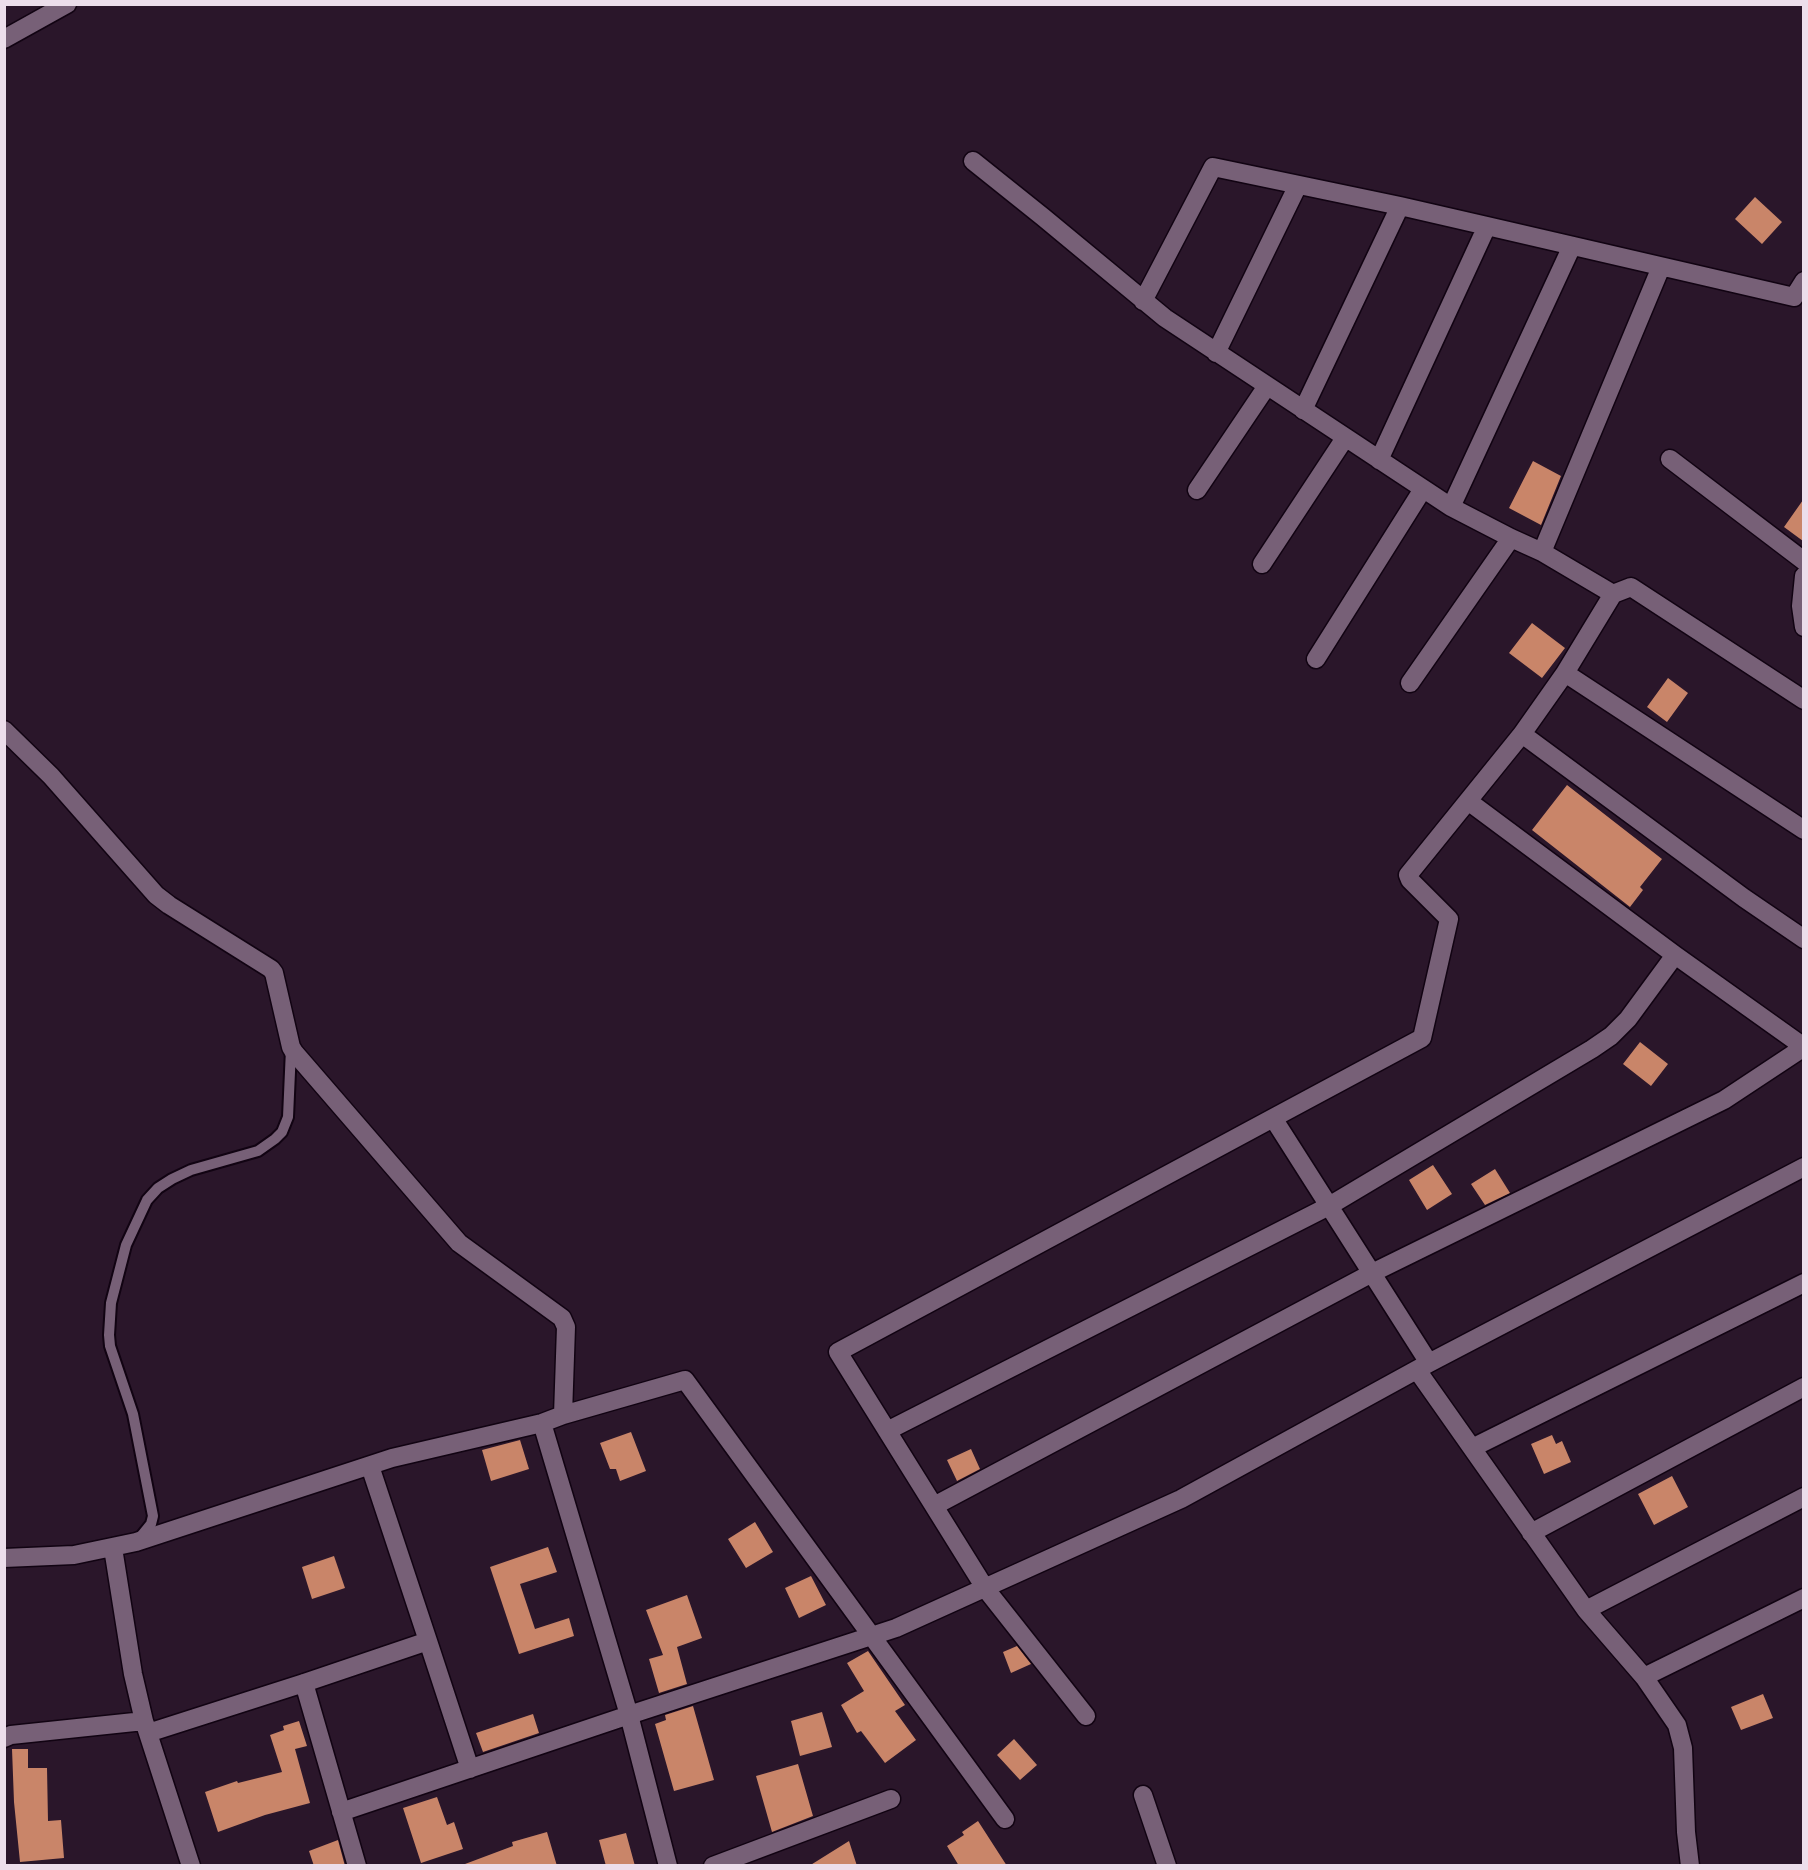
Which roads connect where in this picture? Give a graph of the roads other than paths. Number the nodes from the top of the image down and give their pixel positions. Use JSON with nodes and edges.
{"nodes":[{"id":1,"x":67,"y":4,"type":"edge"},
{"id":2,"x":4,"y":39,"type":"edge"},
{"id":3,"x":973,"y":161,"type":"dead end"},
{"id":4,"x":1298,"y":185,"type":"junction"},
{"id":5,"x":1400,"y":206,"type":"junction"},
{"id":6,"x":1487,"y":226,"type":"junction"},
{"id":7,"x":1572,"y":246,"type":"junction"},
{"id":8,"x":1661,"y":267,"type":"junction"},
{"id":9,"x":1803,"y":280,"type":"edge"},
{"id":10,"x":1143,"y":300,"type":"junction"},
{"id":11,"x":1216,"y":353,"type":"junction"},
{"id":12,"x":1267,"y":386,"type":"junction"},
{"id":13,"x":1303,"y":410,"type":"junction"},
{"id":14,"x":1345,"y":438,"type":"junction"},
{"id":15,"x":1670,"y":459,"type":"dead end"},
{"id":16,"x":1379,"y":460,"type":"junction"},
{"id":17,"x":1423,"y":489,"type":"junction"},
{"id":18,"x":1197,"y":490,"type":"dead end"},
{"id":19,"x":1451,"y":507,"type":"junction"},
{"id":20,"x":1511,"y":538,"type":"junction"},
{"id":21,"x":1542,"y":552,"type":"junction"},
{"id":22,"x":1803,"y":561,"type":"edge"},
{"id":23,"x":1262,"y":564,"type":"dead end"},
{"id":24,"x":1803,"y":576,"type":"edge"},
{"id":25,"x":1613,"y":594,"type":"junction"},
{"id":26,"x":1803,"y":627,"type":"edge"},
{"id":27,"x":1316,"y":659,"type":"dead end"},
{"id":28,"x":1565,"y":673,"type":"junction"},
{"id":29,"x":1410,"y":683,"type":"dead end"},
{"id":30,"x":1803,"y":700,"type":"edge"},
{"id":31,"x":4,"y":730,"type":"edge"},
{"id":32,"x":1522,"y":734,"type":"junction"},
{"id":33,"x":1468,"y":801,"type":"junction"},
{"id":34,"x":1803,"y":830,"type":"edge"},
{"id":35,"x":1803,"y":939,"type":"edge"},
{"id":36,"x":1675,"y":955,"type":"junction"},
{"id":37,"x":291,"y":1047,"type":"junction"},
{"id":38,"x":1274,"y":1118,"type":"junction"},
{"id":39,"x":1803,"y":1167,"type":"edge"},
{"id":40,"x":1329,"y":1206,"type":"junction"},
{"id":41,"x":1372,"y":1273,"type":"junction"},
{"id":42,"x":1803,"y":1284,"type":"edge"},
{"id":43,"x":1423,"y":1367,"type":"junction"},
{"id":44,"x":1803,"y":1387,"type":"edge"},
{"id":45,"x":563,"y":1415,"type":"junction"},
{"id":46,"x":542,"y":1423,"type":"junction"},
{"id":47,"x":887,"y":1431,"type":"junction"},
{"id":48,"x":1472,"y":1449,"type":"junction"},
{"id":49,"x":370,"y":1466,"type":"junction"},
{"id":50,"x":1803,"y":1497,"type":"edge"},
{"id":51,"x":934,"y":1506,"type":"junction"},
{"id":52,"x":1531,"y":1533,"type":"junction"},
{"id":53,"x":136,"y":1542,"type":"junction"},
{"id":54,"x":113,"y":1548,"type":"junction"},
{"id":55,"x":4,"y":1558,"type":"edge"},
{"id":56,"x":986,"y":1588,"type":"junction"},
{"id":57,"x":1803,"y":1598,"type":"edge"},
{"id":58,"x":1586,"y":1610,"type":"junction"},
{"id":59,"x":873,"y":1636,"type":"junction"},
{"id":60,"x":428,"y":1641,"type":"junction"},
{"id":61,"x":1644,"y":1677,"type":"junction"},
{"id":62,"x":304,"y":1683,"type":"junction"},
{"id":63,"x":629,"y":1715,"type":"junction"},
{"id":64,"x":1086,"y":1716,"type":"dead end"},
{"id":65,"x":146,"y":1727,"type":"junction"},
{"id":66,"x":4,"y":1738,"type":"edge"},
{"id":67,"x":471,"y":1768,"type":"junction"},
{"id":68,"x":1143,"y":1795,"type":"dead end"},
{"id":69,"x":891,"y":1799,"type":"dead end"},
{"id":70,"x":341,"y":1812,"type":"junction"},
{"id":71,"x":1005,"y":1820,"type":"dead end"},
{"id":72,"x":735,"y":1862,"type":"edge"},
{"id":73,"x":191,"y":1866,"type":"edge"},
{"id":74,"x":357,"y":1866,"type":"edge"},
{"id":75,"x":668,"y":1866,"type":"edge"},
{"id":76,"x":713,"y":1866,"type":"edge"},
{"id":77,"x":1167,"y":1866,"type":"edge"},
{"id":78,"x":1690,"y":1866,"type":"edge"}],
"edges":[{"from":1,"to":2,"type":"street"},
{"from":3,"to":10,"type":"street"},
{"from":4,"to":5,"type":"street"},
{"from":4,"to":10,"type":"street"},
{"from":4,"to":11,"type":"street"},
{"from":5,"to":6,"type":"street"},
{"from":5,"to":13,"type":"street"},
{"from":6,"to":7,"type":"street"},
{"from":6,"to":16,"type":"street"},
{"from":7,"to":8,"type":"street"},
{"from":7,"to":19,"type":"street"},
{"from":8,"to":9,"type":"street"},
{"from":8,"to":21,"type":"street"},
{"from":10,"to":11,"type":"street"},
{"from":11,"to":12,"type":"street"},
{"from":12,"to":13,"type":"street"},
{"from":12,"to":18,"type":"street"},
{"from":13,"to":14,"type":"street"},
{"from":14,"to":16,"type":"street"},
{"from":14,"to":23,"type":"street"},
{"from":15,"to":22,"type":"street"},
{"from":16,"to":17,"type":"street"},
{"from":17,"to":19,"type":"street"},
{"from":17,"to":27,"type":"street"},
{"from":19,"to":20,"type":"street"},
{"from":20,"to":21,"type":"street"},
{"from":20,"to":29,"type":"street"},
{"from":21,"to":25,"type":"street"},
{"from":24,"to":26,"type":"street"},
{"from":25,"to":28,"type":"street"},
{"from":25,"to":30,"type":"street"},
{"from":28,"to":32,"type":"street"},
{"from":28,"to":34,"type":"street"},
{"from":31,"to":37,"type":"street"},
{"from":32,"to":33,"type":"street"},
{"from":32,"to":35,"type":"street"},
{"from":33,"to":36,"type":"street"},
{"from":33,"to":38,"type":"street"},
{"from":36,"to":40,"type":"street"},
{"from":36,"to":41,"type":"street"},
{"from":37,"to":45,"type":"street"},
{"from":37,"to":53,"type":"lane"},
{"from":38,"to":40,"type":"street"},
{"from":38,"to":47,"type":"street"},
{"from":39,"to":43,"type":"street"},
{"from":40,"to":41,"type":"street"},
{"from":40,"to":47,"type":"street"},
{"from":41,"to":43,"type":"street"},
{"from":41,"to":51,"type":"street"},
{"from":42,"to":48,"type":"street"},
{"from":43,"to":48,"type":"street"},
{"from":43,"to":56,"type":"street"},
{"from":44,"to":52,"type":"street"},
{"from":45,"to":46,"type":"street"},
{"from":45,"to":59,"type":"street"},
{"from":46,"to":49,"type":"street"},
{"from":46,"to":63,"type":"street"},
{"from":47,"to":51,"type":"street"},
{"from":48,"to":52,"type":"street"},
{"from":49,"to":53,"type":"street"},
{"from":49,"to":60,"type":"street"},
{"from":50,"to":58,"type":"street"},
{"from":51,"to":56,"type":"street"},
{"from":52,"to":58,"type":"street"},
{"from":53,"to":54,"type":"street"},
{"from":54,"to":55,"type":"street"},
{"from":54,"to":65,"type":"street"},
{"from":56,"to":59,"type":"street"},
{"from":56,"to":64,"type":"street"},
{"from":57,"to":61,"type":"street"},
{"from":58,"to":61,"type":"street"},
{"from":59,"to":63,"type":"street"},
{"from":59,"to":71,"type":"street"},
{"from":60,"to":62,"type":"street"},
{"from":60,"to":67,"type":"street"},
{"from":61,"to":78,"type":"street"},
{"from":62,"to":65,"type":"street"},
{"from":62,"to":70,"type":"street"},
{"from":63,"to":67,"type":"street"},
{"from":63,"to":75,"type":"street"},
{"from":65,"to":66,"type":"street"},
{"from":65,"to":73,"type":"street"},
{"from":67,"to":70,"type":"street"},
{"from":68,"to":77,"type":"street"},
{"from":69,"to":72,"type":"street"},
{"from":70,"to":74,"type":"street"},
{"from":72,"to":76,"type":"street"}]}
